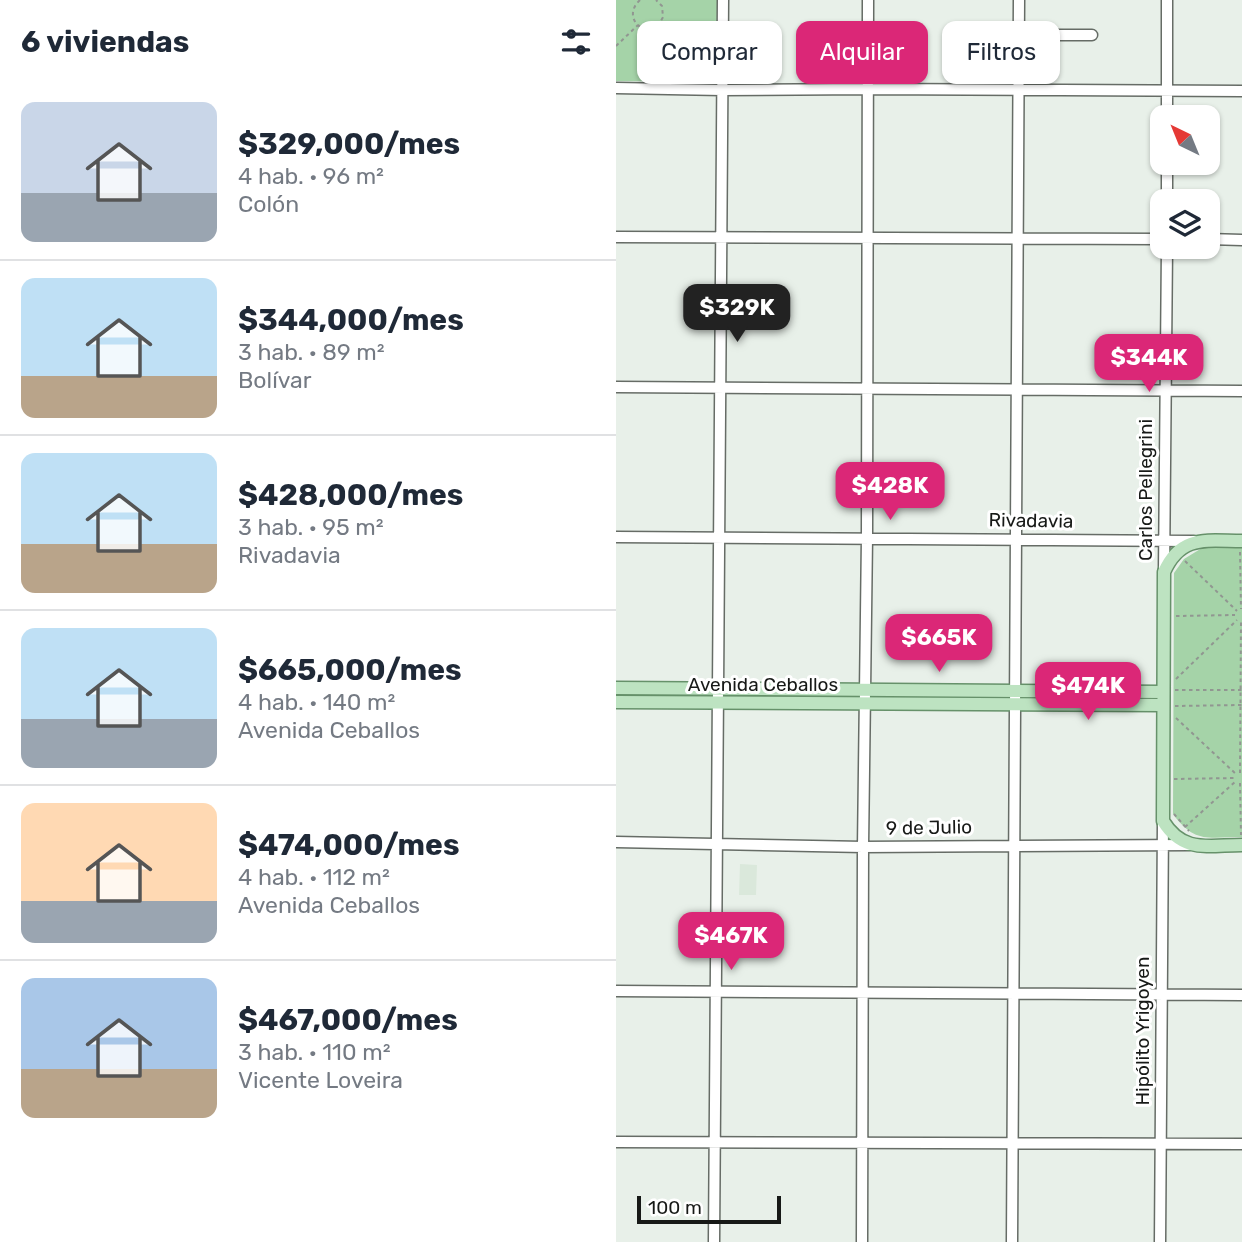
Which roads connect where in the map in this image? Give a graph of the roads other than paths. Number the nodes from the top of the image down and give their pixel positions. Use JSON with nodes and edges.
{"nodes":[{"id":1,"x":723,"y":0,"type":"edge"},
{"id":2,"x":869,"y":0,"type":"edge"},
{"id":3,"x":1019,"y":0,"type":"edge"},
{"id":4,"x":1167,"y":0,"type":"edge"},
{"id":5,"x":1019,"y":21,"type":"edge"},
{"id":6,"x":1060,"y":34,"type":"edge"},
{"id":7,"x":1092,"y":34,"type":"dead end"},
{"id":8,"x":1019,"y":84,"type":"edge"},
{"id":9,"x":616,"y":88,"type":"edge"},
{"id":10,"x":868,"y":89,"type":"junction"},
{"id":11,"x":1019,"y":89,"type":"junction"},
{"id":12,"x":722,"y":90,"type":"junction"},
{"id":13,"x":1166,"y":91,"type":"junction"},
{"id":14,"x":1242,"y":91,"type":"edge"},
{"id":15,"x":1167,"y":105,"type":"edge"},
{"id":16,"x":616,"y":237,"type":"edge"},
{"id":17,"x":723,"y":238,"type":"junction"},
{"id":18,"x":868,"y":238,"type":"junction"},
{"id":19,"x":1019,"y":239,"type":"junction"},
{"id":20,"x":1150,"y":239,"type":"edge"},
{"id":21,"x":1220,"y":239,"type":"edge"},
{"id":22,"x":1242,"y":240,"type":"edge"},
{"id":23,"x":1167,"y":259,"type":"edge"},
{"id":24,"x":616,"y":387,"type":"edge"},
{"id":25,"x":866,"y":387,"type":"junction"},
{"id":26,"x":721,"y":388,"type":"junction"},
{"id":27,"x":1017,"y":389,"type":"junction"},
{"id":28,"x":1165,"y":391,"type":"junction"},
{"id":29,"x":1242,"y":391,"type":"edge"},
{"id":30,"x":616,"y":537,"type":"edge"},
{"id":31,"x":718,"y":537,"type":"junction"},
{"id":32,"x":867,"y":537,"type":"junction"},
{"id":33,"x":1016,"y":539,"type":"junction"},
{"id":34,"x":1163,"y":541,"type":"junction"},
{"id":35,"x":1194,"y":541,"type":"junction"},
{"id":36,"x":1242,"y":541,"type":"edge"},
{"id":37,"x":1164,"y":572,"type":"junction"},
{"id":38,"x":616,"y":688,"type":"edge"},
{"id":39,"x":718,"y":688,"type":"junction"},
{"id":40,"x":1014,"y":691,"type":"junction"},
{"id":41,"x":1163,"y":692,"type":"junction"},
{"id":42,"x":864,"y":697,"type":"junction"},
{"id":43,"x":616,"y":702,"type":"edge"},
{"id":44,"x":718,"y":703,"type":"junction"},
{"id":45,"x":1014,"y":704,"type":"junction"},
{"id":46,"x":1163,"y":705,"type":"junction"},
{"id":47,"x":1169,"y":818,"type":"junction"},
{"id":48,"x":1192,"y":840,"type":"junction"},
{"id":49,"x":616,"y":842,"type":"edge"},
{"id":50,"x":716,"y":843,"type":"junction"},
{"id":51,"x":1014,"y":845,"type":"junction"},
{"id":52,"x":1242,"y":845,"type":"edge"},
{"id":53,"x":1162,"y":846,"type":"junction"},
{"id":54,"x":863,"y":847,"type":"junction"},
{"id":55,"x":616,"y":991,"type":"edge"},
{"id":56,"x":715,"y":992,"type":"junction"},
{"id":57,"x":863,"y":992,"type":"junction"},
{"id":58,"x":1012,"y":993,"type":"junction"},
{"id":59,"x":1161,"y":994,"type":"junction"},
{"id":60,"x":1242,"y":995,"type":"edge"},
{"id":61,"x":616,"y":1142,"type":"edge"},
{"id":62,"x":1161,"y":1143,"type":"junction"},
{"id":63,"x":715,"y":1144,"type":"junction"},
{"id":64,"x":864,"y":1144,"type":"junction"},
{"id":65,"x":1013,"y":1144,"type":"junction"},
{"id":66,"x":1242,"y":1144,"type":"edge"},
{"id":67,"x":715,"y":1242,"type":"edge"},
{"id":68,"x":862,"y":1242,"type":"edge"},
{"id":69,"x":1012,"y":1242,"type":"edge"},
{"id":70,"x":1160,"y":1242,"type":"edge"}],
"edges":[{"from":1,"to":12,"type":"street"},
{"from":2,"to":10,"type":"street"},
{"from":3,"to":5,"type":"street"},
{"from":4,"to":13,"type":"street"},
{"from":6,"to":7,"type":"street"},
{"from":8,"to":11,"type":"street"},
{"from":9,"to":12,"type":"street"},
{"from":10,"to":11,"type":"street"},
{"from":10,"to":12,"type":"street"},
{"from":10,"to":18,"type":"street"},
{"from":11,"to":13,"type":"street"},
{"from":11,"to":19,"type":"street"},
{"from":12,"to":17,"type":"street"},
{"from":13,"to":14,"type":"street"},
{"from":13,"to":15,"type":"street"},
{"from":16,"to":17,"type":"street"},
{"from":17,"to":18,"type":"street"},
{"from":17,"to":26,"type":"street"},
{"from":18,"to":19,"type":"street"},
{"from":18,"to":25,"type":"street"},
{"from":19,"to":20,"type":"street"},
{"from":19,"to":27,"type":"street"},
{"from":21,"to":22,"type":"street"},
{"from":23,"to":28,"type":"street","name":"Carlos Pellegrini"},
{"from":24,"to":26,"type":"street"},
{"from":25,"to":26,"type":"street"},
{"from":25,"to":27,"type":"street"},
{"from":25,"to":32,"type":"street"},
{"from":26,"to":31,"type":"street"},
{"from":27,"to":28,"type":"street"},
{"from":27,"to":33,"type":"street"},
{"from":28,"to":29,"type":"street"},
{"from":28,"to":34,"type":"street","name":"Carlos Pellegrini"},
{"from":30,"to":31,"type":"street","name":"Rivadavia"},
{"from":31,"to":32,"type":"street","name":"Rivadavia"},
{"from":31,"to":39,"type":"street"},
{"from":32,"to":33,"type":"street","name":"Rivadavia"},
{"from":32,"to":42,"type":"street"},
{"from":33,"to":34,"type":"street","name":"Rivadavia"},
{"from":33,"to":40,"type":"street"},
{"from":34,"to":35,"type":"street","name":"Rivadavia"},
{"from":34,"to":37,"type":"street","name":"Carlos Pellegrini"},
{"from":35,"to":36,"type":"main road","name":"Rivadavia"},
{"from":35,"to":37,"type":"main road"},
{"from":37,"to":41,"type":"main road","name":"Carlos Pellegrini"},
{"from":38,"to":39,"type":"main road","name":"Avenida Ceballos"},
{"from":39,"to":42,"type":"main road","name":"Avenida Ceballos"},
{"from":39,"to":44,"type":"street"},
{"from":40,"to":41,"type":"main road","name":"Avenida Ceballos"},
{"from":40,"to":42,"type":"main road","name":"Avenida Ceballos"},
{"from":40,"to":45,"type":"street"},
{"from":41,"to":46,"type":"main road","name":"Hipólito Yrigoyen"},
{"from":42,"to":44,"type":"main road","name":"Avenida Ceballos"},
{"from":42,"to":45,"type":"main road","name":"Avenida Ceballos"},
{"from":42,"to":54,"type":"street"},
{"from":43,"to":44,"type":"main road","name":"Avenida Ceballos"},
{"from":44,"to":50,"type":"street"},
{"from":45,"to":46,"type":"main road","name":"Avenida Ceballos"},
{"from":45,"to":51,"type":"street"},
{"from":46,"to":47,"type":"main road","name":"Hipólito Yrigoyen"},
{"from":47,"to":48,"type":"main road"},
{"from":47,"to":53,"type":"street","name":"Hipólito Yrigoyen"},
{"from":48,"to":52,"type":"main road","name":"9 de Julio"},
{"from":48,"to":53,"type":"street","name":"9 de Julio"},
{"from":49,"to":50,"type":"street","name":"9 de Julio"},
{"from":50,"to":54,"type":"street","name":"9 de Julio"},
{"from":50,"to":56,"type":"street"},
{"from":51,"to":53,"type":"street","name":"9 de Julio"},
{"from":51,"to":54,"type":"street","name":"9 de Julio"},
{"from":51,"to":58,"type":"street"},
{"from":53,"to":59,"type":"street","name":"Hipólito Yrigoyen"},
{"from":54,"to":57,"type":"street"},
{"from":55,"to":56,"type":"street"},
{"from":56,"to":57,"type":"street"},
{"from":56,"to":63,"type":"street"},
{"from":57,"to":58,"type":"street"},
{"from":57,"to":64,"type":"street"},
{"from":58,"to":59,"type":"street"},
{"from":58,"to":65,"type":"street"},
{"from":59,"to":60,"type":"street"},
{"from":59,"to":62,"type":"street","name":"Hipólito Yrigoyen"},
{"from":61,"to":63,"type":"street"},
{"from":62,"to":65,"type":"street"},
{"from":62,"to":66,"type":"street"},
{"from":62,"to":70,"type":"street","name":"Hipólito Yrigoyen"},
{"from":63,"to":64,"type":"street"},
{"from":63,"to":67,"type":"street"},
{"from":64,"to":65,"type":"street"},
{"from":64,"to":68,"type":"street"},
{"from":65,"to":69,"type":"street"}]}
